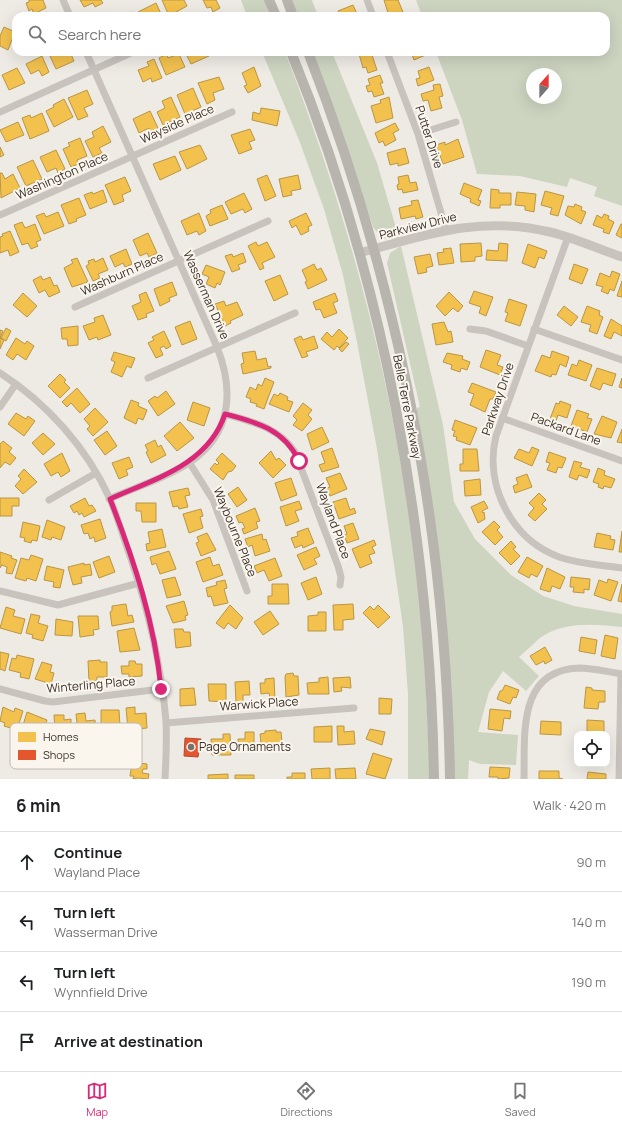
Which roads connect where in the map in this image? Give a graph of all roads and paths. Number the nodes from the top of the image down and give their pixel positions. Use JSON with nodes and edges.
{"nodes":[{"id":1,"x":63,"y":0,"type":"edge"},
{"id":2,"x":269,"y":0,"type":"edge"},
{"id":3,"x":287,"y":0,"type":"edge"},
{"id":4,"x":367,"y":0,"type":"edge"},
{"id":5,"x":68,"y":12,"type":"edge"},
{"id":6,"x":274,"y":12,"type":"edge"},
{"id":7,"x":292,"y":12,"type":"edge"},
{"id":8,"x":372,"y":12,"type":"edge"},
{"id":9,"x":88,"y":56,"type":"edge"},
{"id":10,"x":124,"y":56,"type":"edge"},
{"id":11,"x":291,"y":56,"type":"edge"},
{"id":12,"x":309,"y":56,"type":"edge"},
{"id":13,"x":389,"y":56,"type":"edge"},
{"id":14,"x":94,"y":69,"type":"junction"},
{"id":15,"x":0,"y":112,"type":"edge"},
{"id":16,"x":232,"y":112,"type":"dead end"},
{"id":17,"x":456,"y":122,"type":"dead end"},
{"id":18,"x":418,"y":134,"type":"junction"},
{"id":19,"x":132,"y":156,"type":"junction"},
{"id":20,"x":0,"y":215,"type":"edge"},
{"id":21,"x":268,"y":220,"type":"dead end"},
{"id":22,"x":446,"y":230,"type":"junction"},
{"id":23,"x":568,"y":237,"type":"junction"},
{"id":24,"x":375,"y":248,"type":"junction"},
{"id":25,"x":359,"y":253,"type":"junction"},
{"id":26,"x":622,"y":258,"type":"edge"},
{"id":27,"x":178,"y":260,"type":"junction"},
{"id":28,"x":75,"y":307,"type":"dead end"},
{"id":29,"x":295,"y":313,"type":"dead end"},
{"id":30,"x":470,"y":329,"type":"dead end"},
{"id":31,"x":534,"y":329,"type":"junction"},
{"id":32,"x":528,"y":346,"type":"junction"},
{"id":33,"x":217,"y":347,"type":"junction"},
{"id":34,"x":622,"y":360,"type":"edge"},
{"id":35,"x":0,"y":373,"type":"edge"},
{"id":36,"x":148,"y":378,"type":"dead end"},
{"id":37,"x":16,"y":384,"type":"junction"},
{"id":38,"x":0,"y":407,"type":"edge"},
{"id":39,"x":225,"y":414,"type":"junction"},
{"id":40,"x":502,"y":418,"type":"junction"},
{"id":41,"x":622,"y":461,"type":"edge"},
{"id":42,"x":189,"y":462,"type":"junction"},
{"id":43,"x":96,"y":473,"type":"junction"},
{"id":44,"x":110,"y":499,"type":"junction"},
{"id":45,"x":49,"y":500,"type":"dead end"},
{"id":46,"x":622,"y":568,"type":"edge"},
{"id":47,"x":139,"y":583,"type":"junction"},
{"id":48,"x":340,"y":585,"type":"dead end"},
{"id":49,"x":0,"y":591,"type":"edge"},
{"id":50,"x":246,"y":591,"type":"dead end"},
{"id":51,"x":621,"y":674,"type":"edge"},
{"id":52,"x":0,"y":689,"type":"edge"},
{"id":53,"x":161,"y":689,"type":"junction"},
{"id":54,"x":354,"y":708,"type":"dead end"},
{"id":55,"x":166,"y":723,"type":"junction"},
{"id":56,"x":165,"y":779,"type":"edge"},
{"id":57,"x":434,"y":779,"type":"edge"},
{"id":58,"x":450,"y":779,"type":"edge"},
{"id":59,"x":524,"y":779,"type":"edge"},
{"id":60,"x":619,"y":779,"type":"edge"}],
"edges":[{"from":1,"to":5,"type":"street"},
{"from":2,"to":6,"type":"main road"},
{"from":3,"to":7,"type":"main road"},
{"from":4,"to":8,"type":"street"},
{"from":9,"to":14,"type":"street","name":"Wasserman Drive"},
{"from":10,"to":14,"type":"street"},
{"from":11,"to":25,"type":"main road","name":"Belle Terre Parkway"},
{"from":12,"to":24,"type":"main road","name":"Belle Terre Parkway"},
{"from":13,"to":18,"type":"street","name":"Putter Drive"},
{"from":14,"to":15,"type":"street"},
{"from":14,"to":19,"type":"street","name":"Wasserman Drive"},
{"from":16,"to":19,"type":"street","name":"Wayside Place"},
{"from":17,"to":18,"type":"street"},
{"from":18,"to":22,"type":"street","name":"Putter Drive"},
{"from":19,"to":20,"type":"street","name":"Washington Place"},
{"from":19,"to":27,"type":"street","name":"Wasserman Drive"},
{"from":21,"to":27,"type":"street","name":"Washburn Place"},
{"from":22,"to":23,"type":"street","name":"Parkview Drive"},
{"from":22,"to":24,"type":"street","name":"Parkview Drive"},
{"from":23,"to":26,"type":"street","name":"Parkview Drive"},
{"from":23,"to":31,"type":"street","name":"Parkway Drive"},
{"from":24,"to":25,"type":"street","name":"Parkview Drive"},
{"from":24,"to":58,"type":"main road","name":"Belle Terre Parkway"},
{"from":25,"to":57,"type":"main road","name":"Belle Terre Parkway"},
{"from":27,"to":28,"type":"street","name":"Washburn Place"},
{"from":27,"to":33,"type":"street","name":"Wasserman Drive"},
{"from":29,"to":33,"type":"street"},
{"from":30,"to":32,"type":"street"},
{"from":31,"to":32,"type":"street","name":"Parkway Drive"},
{"from":31,"to":34,"type":"street"},
{"from":32,"to":40,"type":"street","name":"Parkway Drive"},
{"from":33,"to":36,"type":"street"},
{"from":33,"to":39,"type":"street","name":"Wasserman Drive"},
{"from":35,"to":37,"type":"street"},
{"from":37,"to":38,"type":"street"},
{"from":37,"to":43,"type":"street"},
{"from":39,"to":42,"type":"street","name":"Wasserman Drive"},
{"from":39,"to":48,"type":"street","name":"Wayland Place"},
{"from":40,"to":41,"type":"street","name":"Packard Lane"},
{"from":40,"to":46,"type":"street","name":"Parkway Drive"},
{"from":42,"to":44,"type":"street","name":"Wasserman Drive"},
{"from":42,"to":50,"type":"street","name":"Waybourne Place"},
{"from":43,"to":44,"type":"street"},
{"from":43,"to":45,"type":"street"},
{"from":44,"to":47,"type":"street"},
{"from":47,"to":49,"type":"street"},
{"from":47,"to":53,"type":"street"},
{"from":51,"to":59,"type":"street"},
{"from":51,"to":60,"type":"street"},
{"from":52,"to":53,"type":"street","name":"Winterling Place"},
{"from":53,"to":55,"type":"street"},
{"from":54,"to":55,"type":"street","name":"Warwick Place"},
{"from":55,"to":56,"type":"street"}]}
